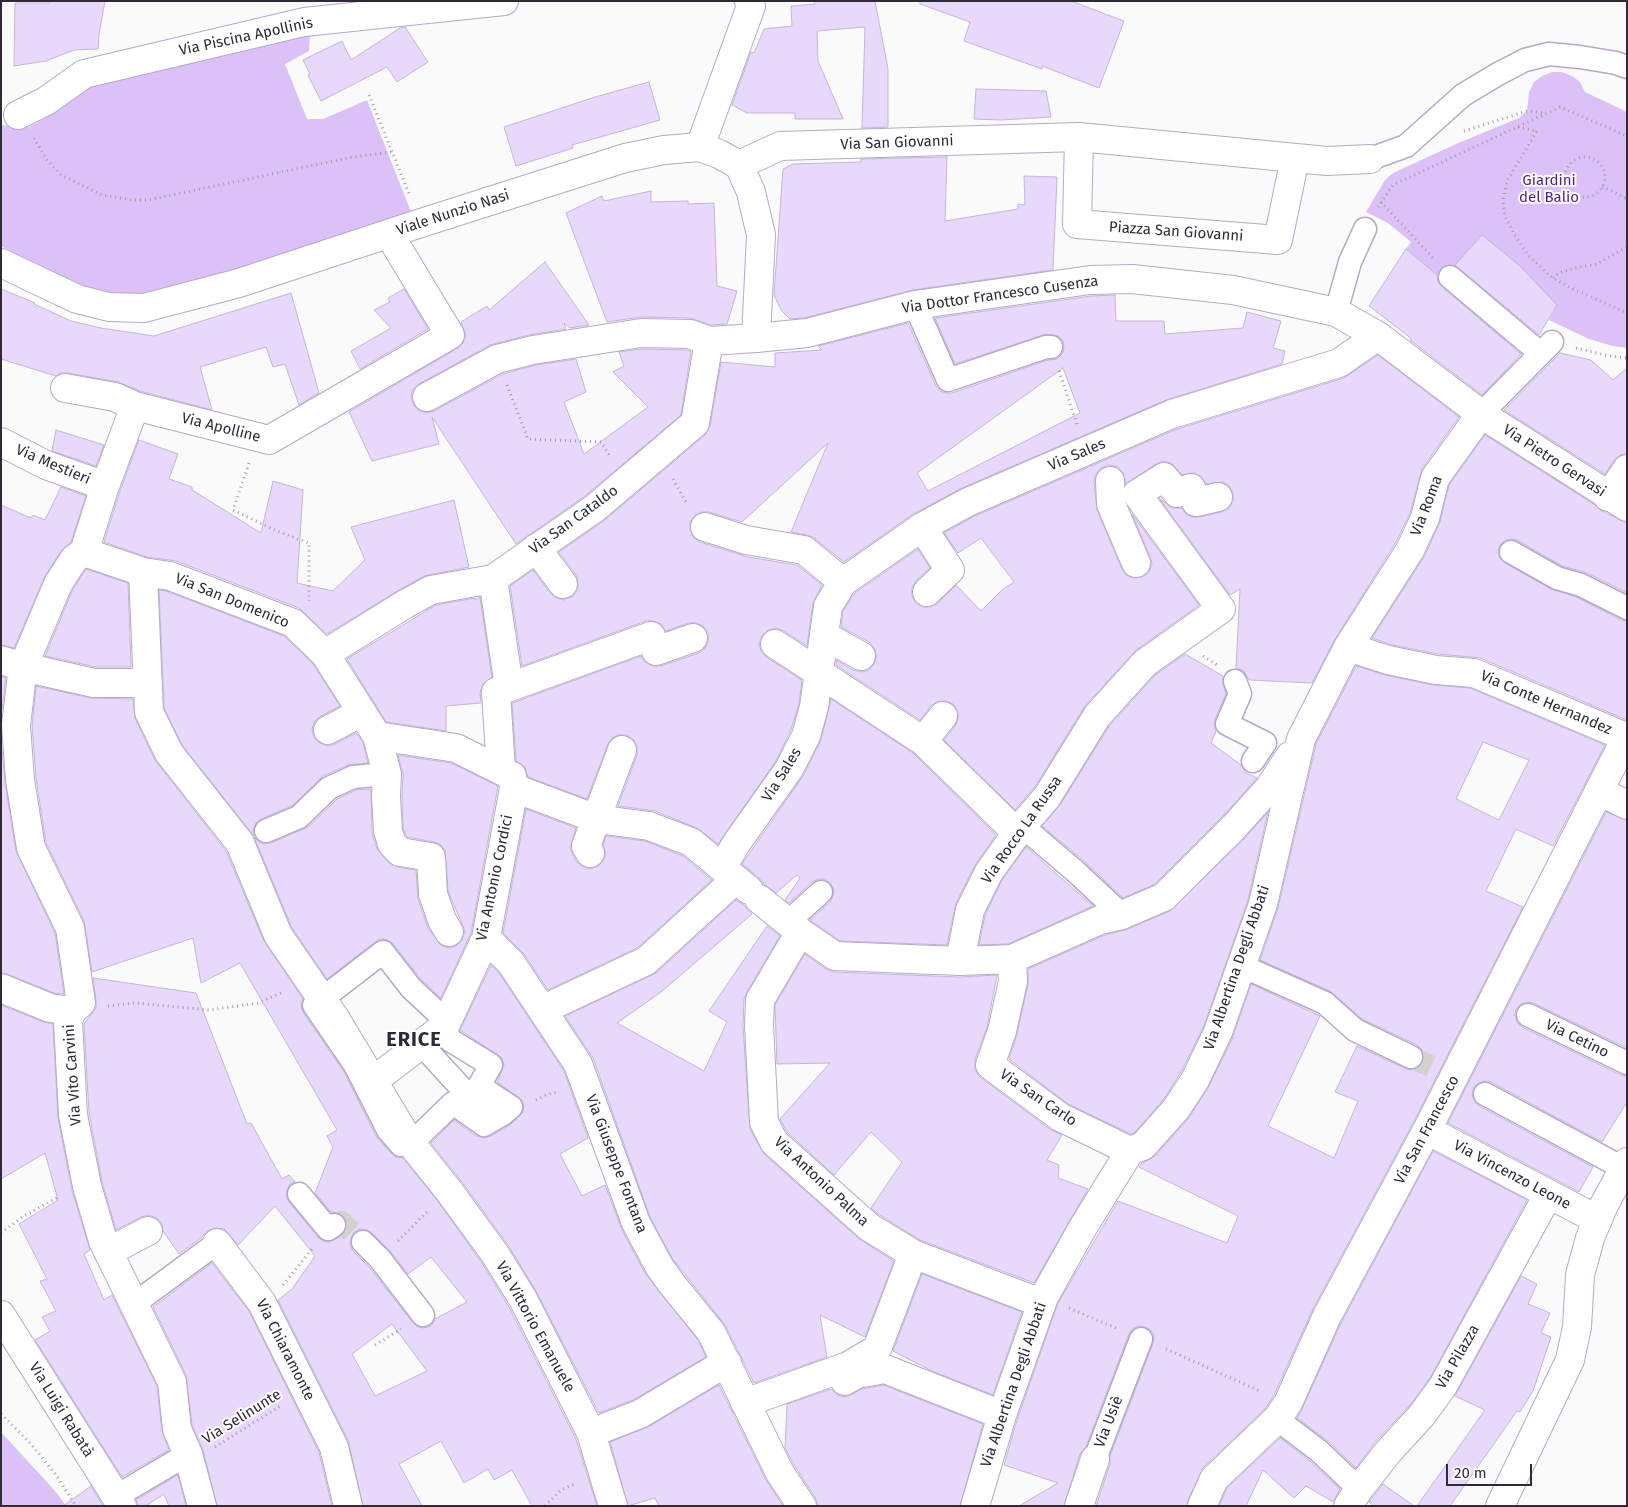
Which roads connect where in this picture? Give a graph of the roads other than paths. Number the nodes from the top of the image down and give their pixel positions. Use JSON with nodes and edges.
{"nodes":[{"id":1,"x":504,"y":1,"type":"edge"},
{"id":2,"x":749,"y":1,"type":"edge"},
{"id":3,"x":1627,"y":67,"type":"edge"},
{"id":4,"x":10,"y":114,"type":"edge"},
{"id":5,"x":1069,"y":137,"type":"junction"},
{"id":6,"x":700,"y":147,"type":"junction"},
{"id":7,"x":1296,"y":158,"type":"junction"},
{"id":8,"x":1370,"y":159,"type":"joint"},
{"id":9,"x":739,"y":165,"type":"junction"},
{"id":10,"x":1365,"y":229,"type":"road end"},
{"id":11,"x":389,"y":234,"type":"junction"},
{"id":12,"x":1,"y":263,"type":"edge"},
{"id":13,"x":1450,"y":277,"type":"road end"},
{"id":14,"x":915,"y":305,"type":"junction"},
{"id":15,"x":1336,"y":312,"type":"junction"},
{"id":16,"x":1378,"y":336,"type":"junction"},
{"id":17,"x":756,"y":338,"type":"junction"},
{"id":18,"x":709,"y":341,"type":"junction"},
{"id":19,"x":1051,"y":347,"type":"road end"},
{"id":20,"x":65,"y":388,"type":"dead end"},
{"id":21,"x":427,"y":397,"type":"dead end"},
{"id":22,"x":135,"y":406,"type":"junction"},
{"id":23,"x":1481,"y":414,"type":"junction"},
{"id":24,"x":1,"y":442,"type":"edge"},
{"id":25,"x":1089,"y":450,"type":"junction"},
{"id":26,"x":1627,"y":469,"type":"edge"},
{"id":27,"x":1110,"y":481,"type":"junction"},
{"id":28,"x":105,"y":486,"type":"junction"},
{"id":29,"x":1137,"y":494,"type":"junction"},
{"id":30,"x":1218,"y":497,"type":"dead end"},
{"id":31,"x":1618,"y":502,"type":"edge"},
{"id":32,"x":705,"y":527,"type":"road end"},
{"id":33,"x":922,"y":527,"type":"junction"},
{"id":34,"x":536,"y":548,"type":"junction"},
{"id":35,"x":84,"y":552,"type":"junction"},
{"id":36,"x":1511,"y":552,"type":"dead end"},
{"id":37,"x":1136,"y":563,"type":"dead end"},
{"id":38,"x":143,"y":572,"type":"junction"},
{"id":39,"x":492,"y":579,"type":"junction"},
{"id":40,"x":844,"y":582,"type":"junction"},
{"id":41,"x":563,"y":584,"type":"dead end"},
{"id":42,"x":927,"y":592,"type":"dead end"},
{"id":43,"x":1627,"y":608,"type":"edge"},
{"id":44,"x":825,"y":636,"type":"junction"},
{"id":45,"x":693,"y":638,"type":"dead end"},
{"id":46,"x":775,"y":644,"type":"dead end"},
{"id":47,"x":1348,"y":647,"type":"junction"},
{"id":48,"x":326,"y":654,"type":"junction"},
{"id":49,"x":861,"y":656,"type":"dead end"},
{"id":50,"x":12,"y":664,"type":"edge"},
{"id":51,"x":819,"y":672,"type":"junction"},
{"id":52,"x":1235,"y":681,"type":"road end"},
{"id":53,"x":148,"y":683,"type":"junction"},
{"id":54,"x":506,"y":688,"type":"junction"},
{"id":55,"x":362,"y":712,"type":"junction"},
{"id":56,"x":943,"y":716,"type":"dead end"},
{"id":57,"x":328,"y":730,"type":"dead end"},
{"id":58,"x":377,"y":736,"type":"junction"},
{"id":59,"x":1626,"y":737,"type":"edge"},
{"id":60,"x":1300,"y":739,"type":"junction"},
{"id":61,"x":923,"y":741,"type":"junction"},
{"id":62,"x":622,"y":750,"type":"dead end"},
{"id":63,"x":1253,"y":761,"type":"dead end"},
{"id":64,"x":387,"y":774,"type":"junction"},
{"id":65,"x":509,"y":781,"type":"junction"},
{"id":66,"x":1599,"y":791,"type":"junction"},
{"id":67,"x":1627,"y":805,"type":"edge"},
{"id":68,"x":597,"y":819,"type":"junction"},
{"id":69,"x":1020,"y":829,"type":"junction"},
{"id":70,"x":251,"y":838,"type":"junction"},
{"id":71,"x":590,"y":853,"type":"dead end"},
{"id":72,"x":742,"y":884,"type":"junction"},
{"id":73,"x":821,"y":892,"type":"dead end"},
{"id":74,"x":1122,"y":915,"type":"junction"},
{"id":75,"x":794,"y":927,"type":"junction"},
{"id":76,"x":448,"y":932,"type":"dead end"},
{"id":77,"x":486,"y":938,"type":"junction"},
{"id":78,"x":1012,"y":959,"type":"junction"},
{"id":79,"x":960,"y":961,"type":"junction"},
{"id":80,"x":1242,"y":966,"type":"junction"},
{"id":81,"x":1,"y":988,"type":"edge"},
{"id":82,"x":316,"y":990,"type":"junction"},
{"id":83,"x":77,"y":1007,"type":"junction"},
{"id":84,"x":542,"y":1010,"type":"junction"},
{"id":85,"x":1528,"y":1015,"type":"dead end"},
{"id":86,"x":445,"y":1026,"type":"junction"},
{"id":87,"x":421,"y":1044,"type":"junction"},
{"id":88,"x":1412,"y":1057,"type":"tunnel mouth"},
{"id":89,"x":1627,"y":1063,"type":"edge"},
{"id":90,"x":373,"y":1081,"type":"junction"},
{"id":91,"x":1485,"y":1094,"type":"dead end"},
{"id":92,"x":503,"y":1114,"type":"junction"},
{"id":93,"x":1427,"y":1130,"type":"junction"},
{"id":94,"x":409,"y":1141,"type":"junction"},
{"id":95,"x":1130,"y":1151,"type":"junction"},
{"id":96,"x":1625,"y":1165,"type":"edge"},
{"id":97,"x":299,"y":1194,"type":"dead end"},
{"id":98,"x":1548,"y":1194,"type":"junction"},
{"id":99,"x":1598,"y":1220,"type":"junction"},
{"id":100,"x":331,"y":1227,"type":"tunnel mouth"},
{"id":101,"x":148,"y":1231,"type":"dead end"},
{"id":102,"x":362,"y":1242,"type":"tunnel mouth"},
{"id":103,"x":217,"y":1243,"type":"joint"},
{"id":104,"x":108,"y":1252,"type":"junction"},
{"id":105,"x":913,"y":1254,"type":"junction"},
{"id":106,"x":1041,"y":1303,"type":"junction"},
{"id":107,"x":134,"y":1304,"type":"junction"},
{"id":108,"x":1,"y":1315,"type":"edge"},
{"id":109,"x":423,"y":1315,"type":"dead end"},
{"id":110,"x":1141,"y":1339,"type":"dead end"},
{"id":111,"x":727,"y":1362,"type":"junction"},
{"id":112,"x":792,"y":1386,"type":"junction"},
{"id":113,"x":743,"y":1399,"type":"junction"},
{"id":114,"x":1002,"y":1415,"type":"junction"},
{"id":115,"x":1277,"y":1419,"type":"junction"},
{"id":116,"x":591,"y":1433,"type":"junction"},
{"id":117,"x":189,"y":1458,"type":"junction"},
{"id":118,"x":1095,"y":1459,"type":"joint"},
{"id":119,"x":1353,"y":1497,"type":"edge"},
{"id":120,"x":119,"y":1501,"type":"edge"},
{"id":121,"x":202,"y":1506,"type":"edge"},
{"id":122,"x":348,"y":1506,"type":"edge"},
{"id":123,"x":614,"y":1506,"type":"edge"},
{"id":124,"x":802,"y":1506,"type":"edge"},
{"id":125,"x":975,"y":1506,"type":"edge"},
{"id":126,"x":1079,"y":1506,"type":"edge"},
{"id":127,"x":1202,"y":1506,"type":"edge"},
{"id":128,"x":1500,"y":1506,"type":"edge"}],
"edges":[{"from":1,"to":4,"type":"street","name":"Via Piscina Apollinis"},
{"from":2,"to":6,"type":"street"},
{"from":3,"to":8,"type":"street"},
{"from":5,"to":7,"type":"street"},
{"from":5,"to":7,"type":"street","name":"Piazza San Giovanni"},
{"from":5,"to":9,"type":"street","name":"Via San Giovanni"},
{"from":6,"to":9,"type":"street","name":"Viale Nunzio Nasi"},
{"from":6,"to":11,"type":"street","name":"Viale Nunzio Nasi"},
{"from":7,"to":8,"type":"street"},
{"from":9,"to":17,"type":"street"},
{"from":10,"to":15,"type":"street"},
{"from":11,"to":12,"type":"street","name":"Viale Nunzio Nasi"},
{"from":11,"to":22,"type":"street","name":"Via Apolline"},
{"from":13,"to":23,"type":"street","name":"Via Roma"},
{"from":14,"to":15,"type":"street","name":"Via Dottor Francesco Cusenza"},
{"from":14,"to":17,"type":"street","name":"Via Dottor Francesco Cusenza"},
{"from":14,"to":19,"type":"street"},
{"from":15,"to":16,"type":"street","name":"Via Dottor Francesco Cusenza"},
{"from":16,"to":23,"type":"street","name":"Via Dottor Francesco Cusenza"},
{"from":16,"to":25,"type":"street","name":"Via Sales"},
{"from":17,"to":18,"type":"street"},
{"from":18,"to":21,"type":"street"},
{"from":18,"to":34,"type":"street","name":"Via San Cataldo"},
{"from":20,"to":22,"type":"street","name":"Via Apolline"},
{"from":22,"to":28,"type":"street"},
{"from":23,"to":31,"type":"street","name":"Via Pietro Gervasi"},
{"from":23,"to":47,"type":"street","name":"Via Roma"},
{"from":24,"to":28,"type":"street","name":"Via Mestieri"},
{"from":25,"to":27,"type":"street"},
{"from":25,"to":33,"type":"street","name":"Via Sales"},
{"from":26,"to":31,"type":"street"},
{"from":27,"to":29,"type":"street"},
{"from":27,"to":37,"type":"street"},
{"from":28,"to":35,"type":"street"},
{"from":29,"to":30,"type":"street"},
{"from":29,"to":69,"type":"street","name":"Via Rocco La Russa"},
{"from":32,"to":40,"type":"street"},
{"from":33,"to":40,"type":"street","name":"Via Sales"},
{"from":33,"to":42,"type":"street"},
{"from":34,"to":39,"type":"street","name":"Via San Cataldo"},
{"from":34,"to":41,"type":"street"},
{"from":35,"to":38,"type":"street","name":"Via San Domenico"},
{"from":35,"to":50,"type":"street"},
{"from":36,"to":43,"type":"street"},
{"from":38,"to":48,"type":"street","name":"Via San Domenico"},
{"from":38,"to":53,"type":"street","name":"Via Vittorio Emanuele"},
{"from":39,"to":48,"type":"street","name":"Via San Cataldo"},
{"from":39,"to":54,"type":"street"},
{"from":40,"to":44,"type":"street","name":"Via Sales"},
{"from":44,"to":49,"type":"street"},
{"from":44,"to":51,"type":"street","name":"Via Sales"},
{"from":45,"to":54,"type":"street"},
{"from":46,"to":51,"type":"street"},
{"from":47,"to":59,"type":"street","name":"Via Conte Hernandez"},
{"from":47,"to":60,"type":"street","name":"Via Roma"},
{"from":48,"to":55,"type":"street","name":"Via San Domenico"},
{"from":50,"to":53,"type":"street"},
{"from":50,"to":83,"type":"street","name":"Via Vito Carvini"},
{"from":51,"to":61,"type":"street"},
{"from":51,"to":72,"type":"street","name":"Via Sales"},
{"from":52,"to":63,"type":"street"},
{"from":53,"to":70,"type":"street","name":"Via Vittorio Emanuele"},
{"from":54,"to":65,"type":"street","name":"Via Antonio Cordici"},
{"from":55,"to":57,"type":"street"},
{"from":55,"to":58,"type":"street","name":"Via San Domenico"},
{"from":56,"to":61,"type":"street"},
{"from":58,"to":64,"type":"street","name":"Via San Domenico"},
{"from":58,"to":65,"type":"street"},
{"from":59,"to":66,"type":"street","name":"Via San Francesco"},
{"from":60,"to":74,"type":"street"},
{"from":60,"to":80,"type":"street","name":"Via Albertina Degli Abbati"},
{"from":61,"to":69,"type":"street"},
{"from":62,"to":68,"type":"street"},
{"from":64,"to":70,"type":"street"},
{"from":64,"to":76,"type":"street","name":"Via San Domenico"},
{"from":65,"to":68,"type":"street"},
{"from":65,"to":77,"type":"street","name":"Via Antonio Cordici"},
{"from":66,"to":67,"type":"street"},
{"from":66,"to":93,"type":"street","name":"Via San Francesco"},
{"from":68,"to":71,"type":"street"},
{"from":68,"to":72,"type":"street"},
{"from":69,"to":74,"type":"street"},
{"from":69,"to":79,"type":"street","name":"Via Rocco La Russa"},
{"from":70,"to":82,"type":"street","name":"Via Vittorio Emanuele"},
{"from":72,"to":75,"type":"street"},
{"from":72,"to":84,"type":"street","name":"Via Sales"},
{"from":73,"to":75,"type":"street"},
{"from":74,"to":78,"type":"street"},
{"from":75,"to":79,"type":"street"},
{"from":75,"to":105,"type":"street","name":"Via Antonio Palma"},
{"from":77,"to":84,"type":"street","name":"Via Giuseppe Fontana"},
{"from":77,"to":86,"type":"street","name":"Via Antonio Cordici"},
{"from":78,"to":79,"type":"street"},
{"from":78,"to":95,"type":"street","name":"Via San Carlo"},
{"from":80,"to":88,"type":"street"},
{"from":80,"to":95,"type":"street","name":"Via Albertina Degli Abbati"},
{"from":81,"to":83,"type":"street"},
{"from":82,"to":86,"type":"street"},
{"from":82,"to":90,"type":"street","name":"Via Vittorio Emanuele"},
{"from":82,"to":94,"type":"street"},
{"from":83,"to":104,"type":"street","name":"Via Vito Carvini"},
{"from":84,"to":111,"type":"street","name":"Via Giuseppe Fontana"},
{"from":85,"to":89,"type":"street","name":"Via Cetino"},
{"from":86,"to":87,"type":"street"},
{"from":86,"to":92,"type":"street"},
{"from":87,"to":90,"type":"street"},
{"from":87,"to":92,"type":"street"},
{"from":90,"to":94,"type":"street","name":"Via Vittorio Emanuele"},
{"from":91,"to":96,"type":"street"},
{"from":92,"to":94,"type":"street"},
{"from":93,"to":98,"type":"street","name":"Via Vincenzo Leone"},
{"from":93,"to":115,"type":"street","name":"Via San Francesco"},
{"from":94,"to":116,"type":"street","name":"Via Vittorio Emanuele"},
{"from":95,"to":106,"type":"street","name":"Via Albertina Degli Abbati"},
{"from":96,"to":99,"type":"street"},
{"from":97,"to":100,"type":"street"},
{"from":98,"to":99,"type":"street","name":"Via Vincenzo Leone"},
{"from":98,"to":119,"type":"street","name":"Via Pilazza"},
{"from":99,"to":128,"type":"street"},
{"from":101,"to":104,"type":"street"},
{"from":102,"to":109,"type":"street"},
{"from":103,"to":107,"type":"street","name":"Via Chiaramonte"},
{"from":103,"to":122,"type":"street","name":"Via Chiaramonte"},
{"from":104,"to":107,"type":"street","name":"Via Vito Carvini"},
{"from":105,"to":106,"type":"street","name":"Via Antonio Palma"},
{"from":105,"to":112,"type":"street"},
{"from":106,"to":114,"type":"street","name":"Via Albertina Degli Abbati"},
{"from":107,"to":117,"type":"street","name":"Via Vito Carvini"},
{"from":108,"to":120,"type":"street","name":"Via Luigi Rabatà"},
{"from":110,"to":118,"type":"street","name":"Via Usiè"},
{"from":111,"to":113,"type":"street","name":"Via Giuseppe Fontana"},
{"from":111,"to":116,"type":"street"},
{"from":112,"to":113,"type":"street"},
{"from":112,"to":114,"type":"street"},
{"from":113,"to":124,"type":"street","name":"Via Giuseppe Fontana"},
{"from":114,"to":125,"type":"street","name":"Via Albertina Degli Abbati"},
{"from":115,"to":119,"type":"street"},
{"from":115,"to":127,"type":"street","name":"Via San Francesco"},
{"from":116,"to":123,"type":"street","name":"Via Vittorio Emanuele"},
{"from":117,"to":120,"type":"street"},
{"from":117,"to":121,"type":"street","name":"Via Vito Carvini"},
{"from":118,"to":126,"type":"street","name":"Via Usiè"}]}
